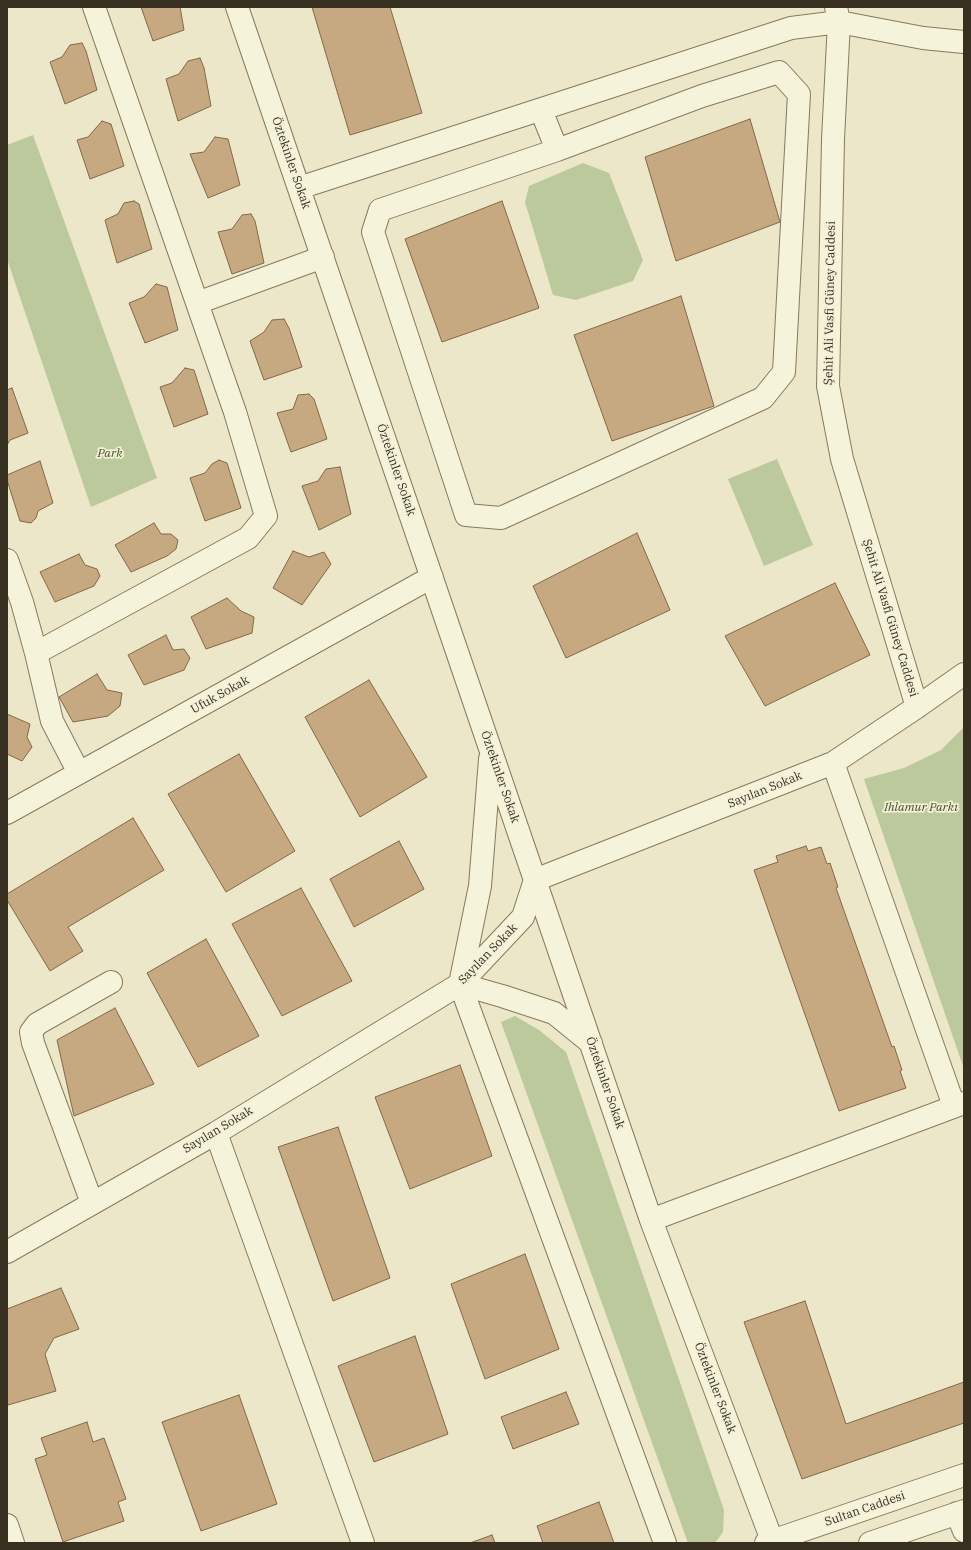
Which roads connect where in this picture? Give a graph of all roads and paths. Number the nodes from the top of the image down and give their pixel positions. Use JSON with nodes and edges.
{"nodes":[{"id":1,"x":94,"y":7,"type":"edge"},
{"id":2,"x":237,"y":7,"type":"edge"},
{"id":3,"x":838,"y":15,"type":"edge"},
{"id":4,"x":964,"y":42,"type":"edge"},
{"id":5,"x":541,"y":110,"type":"junction"},
{"id":6,"x":557,"y":150,"type":"junction"},
{"id":7,"x":299,"y":188,"type":"junction"},
{"id":8,"x":323,"y":257,"type":"junction"},
{"id":9,"x":197,"y":302,"type":"junction"},
{"id":10,"x":7,"y":560,"type":"edge"},
{"id":11,"x":432,"y":577,"type":"junction"},
{"id":12,"x":36,"y":653,"type":"junction"},
{"id":13,"x":964,"y":674,"type":"edge"},
{"id":14,"x":917,"y":707,"type":"junction"},
{"id":15,"x":491,"y":750,"type":"junction"},
{"id":16,"x":833,"y":762,"type":"junction"},
{"id":17,"x":79,"y":773,"type":"junction"},
{"id":18,"x":7,"y":813,"type":"edge"},
{"id":19,"x":535,"y":880,"type":"junction"},
{"id":20,"x":111,"y":982,"type":"dead end"},
{"id":21,"x":460,"y":984,"type":"junction"},
{"id":22,"x":591,"y":1043,"type":"junction"},
{"id":23,"x":959,"y":1104,"type":"edge"},
{"id":24,"x":216,"y":1133,"type":"junction"},
{"id":25,"x":92,"y":1203,"type":"junction"},
{"id":26,"x":651,"y":1220,"type":"junction"},
{"id":27,"x":7,"y":1252,"type":"edge"},
{"id":28,"x":964,"y":1475,"type":"edge"},
{"id":29,"x":962,"y":1518,"type":"edge"},
{"id":30,"x":7,"y":1524,"type":"edge"},
{"id":31,"x":771,"y":1542,"type":"edge"},
{"id":32,"x":13,"y":1543,"type":"edge"},
{"id":33,"x":362,"y":1543,"type":"edge"},
{"id":34,"x":665,"y":1543,"type":"edge"},
{"id":35,"x":870,"y":1543,"type":"edge"}],
"edges":[{"from":1,"to":9,"type":"street"},
{"from":2,"to":7,"type":"street","name":"Öztekinler Sokak"},
{"from":3,"to":4,"type":"street"},
{"from":3,"to":5,"type":"street"},
{"from":3,"to":14,"type":"street","name":"Şehit Ali Vasfi Güney Caddesi"},
{"from":5,"to":6,"type":"street"},
{"from":5,"to":7,"type":"street"},
{"from":6,"to":6,"type":"street"},
{"from":7,"to":8,"type":"street","name":"Öztekinler Sokak"},
{"from":8,"to":9,"type":"street"},
{"from":8,"to":11,"type":"street","name":"Öztekinler Sokak"},
{"from":9,"to":12,"type":"street"},
{"from":10,"to":12,"type":"street"},
{"from":11,"to":15,"type":"street","name":"Öztekinler Sokak"},
{"from":11,"to":17,"type":"street","name":"Ufuk Sokak"},
{"from":12,"to":17,"type":"street"},
{"from":13,"to":14,"type":"street","name":"Sayılan Sokak"},
{"from":14,"to":16,"type":"street","name":"Sayılan Sokak"},
{"from":15,"to":19,"type":"street","name":"Öztekinler Sokak"},
{"from":15,"to":21,"type":"street"},
{"from":16,"to":19,"type":"street","name":"Sayılan Sokak"},
{"from":16,"to":23,"type":"street"},
{"from":17,"to":18,"type":"street","name":"Ufuk Sokak"},
{"from":19,"to":21,"type":"street","name":"Sayılan Sokak"},
{"from":19,"to":22,"type":"street","name":"Öztekinler Sokak"},
{"from":20,"to":25,"type":"street"},
{"from":21,"to":22,"type":"street"},
{"from":21,"to":24,"type":"street","name":"Sayılan Sokak"},
{"from":21,"to":34,"type":"street"},
{"from":22,"to":26,"type":"street","name":"Öztekinler Sokak"},
{"from":23,"to":26,"type":"street"},
{"from":24,"to":25,"type":"street","name":"Sayılan Sokak"},
{"from":24,"to":33,"type":"street"},
{"from":25,"to":27,"type":"street","name":"Sayılan Sokak"},
{"from":26,"to":31,"type":"street","name":"Öztekinler Sokak"},
{"from":28,"to":31,"type":"street","name":"Sultan Caddesi"},
{"from":29,"to":35,"type":"street"},
{"from":30,"to":32,"type":"street"}]}
